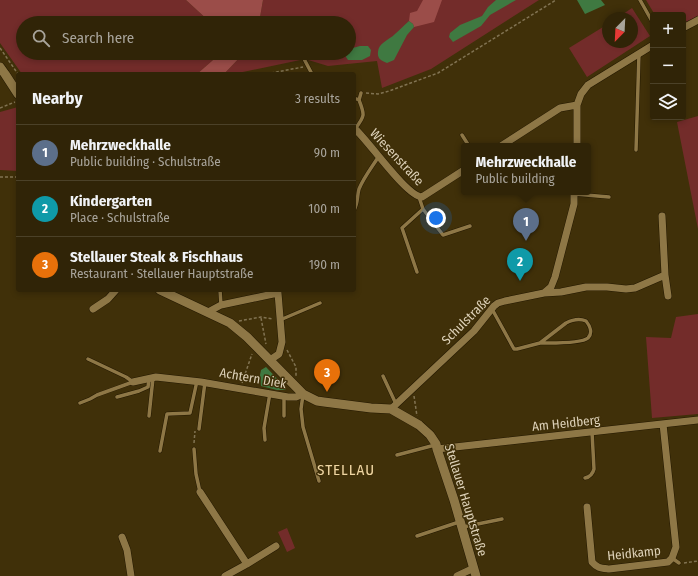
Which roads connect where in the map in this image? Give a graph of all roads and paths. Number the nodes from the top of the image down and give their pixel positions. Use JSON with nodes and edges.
{"nodes":[{"id":1,"x":556,"y":0,"type":"edge"},
{"id":2,"x":640,"y":0,"type":"edge"},
{"id":3,"x":650,"y":18,"type":"edge"},
{"id":4,"x":698,"y":20,"type":"edge"},
{"id":5,"x":686,"y":26,"type":"edge"},
{"id":6,"x":650,"y":47,"type":"edge"},
{"id":7,"x":0,"y":48,"type":"edge"},
{"id":8,"x":639,"y":53,"type":"junction"},
{"id":9,"x":304,"y":60,"type":"edge"},
{"id":10,"x":0,"y":67,"type":"edge"},
{"id":11,"x":309,"y":69,"type":"junction"},
{"id":12,"x":17,"y":72,"type":"edge"},
{"id":13,"x":277,"y":72,"type":"edge"},
{"id":14,"x":311,"y":72,"type":"edge"},
{"id":15,"x":16,"y":91,"type":"edge"},
{"id":16,"x":361,"y":93,"type":"dead end"},
{"id":17,"x":378,"y":94,"type":"dead end"},
{"id":18,"x":356,"y":99,"type":"edge"},
{"id":19,"x":359,"y":100,"type":"junction"},
{"id":20,"x":16,"y":101,"type":"edge"},
{"id":21,"x":577,"y":104,"type":"junction"},
{"id":22,"x":0,"y":108,"type":"edge"},
{"id":23,"x":356,"y":126,"type":"edge"},
{"id":24,"x":356,"y":131,"type":"edge"},
{"id":25,"x":462,"y":135,"type":"dead end"},
{"id":26,"x":467,"y":143,"type":"edge"},
{"id":27,"x":506,"y":143,"type":"edge"},
{"id":28,"x":577,"y":143,"type":"edge"},
{"id":29,"x":636,"y":150,"type":"dead end"},
{"id":30,"x":379,"y":156,"type":"junction"},
{"id":31,"x":461,"y":172,"type":"edge"},
{"id":32,"x":0,"y":177,"type":"edge"},
{"id":33,"x":16,"y":177,"type":"edge"},
{"id":34,"x":574,"y":195,"type":"edge"},
{"id":35,"x":591,"y":195,"type":"edge"},
{"id":36,"x":419,"y":197,"type":"junction"},
{"id":37,"x":609,"y":197,"type":"dead end"},
{"id":38,"x":356,"y":205,"type":"edge"},
{"id":39,"x":423,"y":210,"type":"junction"},
{"id":40,"x":662,"y":216,"type":"dead end"},
{"id":41,"x":470,"y":226,"type":"dead end"},
{"id":42,"x":417,"y":272,"type":"dead end"},
{"id":43,"x":665,"y":275,"type":"junction"},
{"id":44,"x":114,"y":292,"type":"edge"},
{"id":45,"x":164,"y":292,"type":"edge"},
{"id":46,"x":220,"y":292,"type":"edge"},
{"id":47,"x":274,"y":292,"type":"edge"},
{"id":48,"x":278,"y":292,"type":"edge"},
{"id":49,"x":544,"y":293,"type":"junction"},
{"id":50,"x":668,"y":296,"type":"dead end"},
{"id":51,"x":320,"y":303,"type":"dead end"},
{"id":52,"x":221,"y":305,"type":"junction"},
{"id":53,"x":93,"y":309,"type":"dead end"},
{"id":54,"x":492,"y":309,"type":"junction"},
{"id":55,"x":208,"y":312,"type":"junction"},
{"id":56,"x":261,"y":317,"type":"junction"},
{"id":57,"x":280,"y":320,"type":"junction"},
{"id":58,"x":230,"y":323,"type":"junction"},
{"id":59,"x":282,"y":342,"type":"junction"},
{"id":60,"x":540,"y":343,"type":"junction"},
{"id":61,"x":266,"y":344,"type":"dead end"},
{"id":62,"x":255,"y":345,"type":"junction"},
{"id":63,"x":88,"y":359,"type":"dead end"},
{"id":64,"x":270,"y":360,"type":"junction"},
{"id":65,"x":383,"y":376,"type":"dead end"},
{"id":66,"x":151,"y":378,"type":"junction"},
{"id":67,"x":197,"y":381,"type":"junction"},
{"id":68,"x":133,"y":382,"type":"junction"},
{"id":69,"x":205,"y":382,"type":"junction"},
{"id":70,"x":292,"y":382,"type":"junction"},
{"id":71,"x":413,"y":388,"type":"junction"},
{"id":72,"x":240,"y":389,"type":"junction"},
{"id":73,"x":270,"y":394,"type":"junction"},
{"id":74,"x":303,"y":394,"type":"junction"},
{"id":75,"x":284,"y":396,"type":"junction"},
{"id":76,"x":116,"y":397,"type":"dead end"},
{"id":77,"x":80,"y":403,"type":"dead end"},
{"id":78,"x":393,"y":407,"type":"junction"},
{"id":79,"x":149,"y":416,"type":"dead end"},
{"id":80,"x":284,"y":416,"type":"dead end"},
{"id":81,"x":698,"y":420,"type":"edge"},
{"id":82,"x":663,"y":424,"type":"junction"},
{"id":83,"x":419,"y":425,"type":"junction"},
{"id":84,"x":199,"y":429,"type":"dead end"},
{"id":85,"x":592,"y":432,"type":"junction"},
{"id":86,"x":265,"y":440,"type":"dead end"},
{"id":87,"x":436,"y":447,"type":"junction"},
{"id":88,"x":194,"y":449,"type":"dead end"},
{"id":89,"x":160,"y":450,"type":"dead end"},
{"id":90,"x":396,"y":455,"type":"dead end"},
{"id":91,"x":585,"y":478,"type":"dead end"},
{"id":92,"x":319,"y":481,"type":"dead end"},
{"id":93,"x":200,"y":492,"type":"joint"},
{"id":94,"x":586,"y":507,"type":"dead end"},
{"id":95,"x":502,"y":519,"type":"dead end"},
{"id":96,"x":461,"y":524,"type":"junction"},
{"id":97,"x":417,"y":536,"type":"dead end"},
{"id":98,"x":122,"y":537,"type":"dead end"},
{"id":99,"x":276,"y":546,"type":"dead end"},
{"id":100,"x":672,"y":558,"type":"junction"},
{"id":101,"x":698,"y":561,"type":"edge"},
{"id":102,"x":679,"y":563,"type":"joint"},
{"id":103,"x":247,"y":564,"type":"junction"},
{"id":104,"x":475,"y":572,"type":"edge"},
{"id":105,"x":132,"y":576,"type":"edge"},
{"id":106,"x":225,"y":576,"type":"edge"},
{"id":107,"x":457,"y":576,"type":"edge"}],
"edges":[{"from":1,"to":17,"type":"path"},
{"from":2,"to":3,"type":"lane"},
{"from":4,"to":5,"type":"street"},
{"from":6,"to":8,"type":"street"},
{"from":7,"to":12,"type":"path"},
{"from":8,"to":21,"type":"street"},
{"from":8,"to":29,"type":"lane"},
{"from":9,"to":11,"type":"lane"},
{"from":10,"to":15,"type":"street"},
{"from":11,"to":13,"type":"path"},
{"from":11,"to":14,"type":"lane"},
{"from":16,"to":19,"type":"lane"},
{"from":18,"to":19,"type":"lane"},
{"from":19,"to":23,"type":"lane"},
{"from":20,"to":22,"type":"path"},
{"from":21,"to":27,"type":"street"},
{"from":21,"to":28,"type":"street"},
{"from":24,"to":30,"type":"street","name":"Wiesenstraße"},
{"from":25,"to":26,"type":"lane"},
{"from":30,"to":36,"type":"street","name":"Wiesenstraße"},
{"from":30,"to":38,"type":"lane"},
{"from":31,"to":36,"type":"street","name":"Wiesenstraße"},
{"from":32,"to":33,"type":"path"},
{"from":34,"to":49,"type":"street"},
{"from":35,"to":37,"type":"lane"},
{"from":36,"to":39,"type":"lane"},
{"from":39,"to":41,"type":"lane"},
{"from":39,"to":42,"type":"lane"},
{"from":40,"to":43,"type":"street"},
{"from":43,"to":49,"type":"street","name":"Schulstraße"},
{"from":43,"to":50,"type":"street"},
{"from":44,"to":53,"type":"street"},
{"from":45,"to":55,"type":"street","name":"Stellauer Hauptstraße"},
{"from":46,"to":52,"type":"lane"},
{"from":47,"to":52,"type":"street"},
{"from":48,"to":57,"type":"street"},
{"from":49,"to":54,"type":"street","name":"Schulstraße"},
{"from":51,"to":57,"type":"lane"},
{"from":52,"to":55,"type":"street"},
{"from":54,"to":60,"type":"lane"},
{"from":54,"to":71,"type":"street","name":"Schulstraße"},
{"from":55,"to":58,"type":"street","name":"Stellauer Hauptstraße"},
{"from":56,"to":57,"type":"path"},
{"from":56,"to":58,"type":"path"},
{"from":56,"to":61,"type":"path"},
{"from":57,"to":59,"type":"street"},
{"from":58,"to":62,"type":"street","name":"Stellauer Hauptstraße"},
{"from":59,"to":64,"type":"street"},
{"from":59,"to":70,"type":"path"},
{"from":60,"to":60,"type":"lane"},
{"from":62,"to":64,"type":"street","name":"Stellauer Hauptstraße"},
{"from":62,"to":72,"type":"path"},
{"from":63,"to":68,"type":"lane"},
{"from":64,"to":70,"type":"street","name":"Stellauer Hauptstraße"},
{"from":65,"to":78,"type":"lane"},
{"from":66,"to":67,"type":"street","name":"Achtern Diek"},
{"from":66,"to":68,"type":"street","name":"Achtern Diek"},
{"from":66,"to":76,"type":"lane"},
{"from":66,"to":79,"type":"lane"},
{"from":67,"to":69,"type":"street","name":"Achtern Diek"},
{"from":67,"to":89,"type":"lane"},
{"from":68,"to":77,"type":"lane","name":"Achtern Diek"},
{"from":69,"to":72,"type":"street","name":"Achtern Diek"},
{"from":69,"to":84,"type":"lane"},
{"from":70,"to":74,"type":"street","name":"Stellauer Hauptstraße"},
{"from":71,"to":78,"type":"street","name":"Schulstraße"},
{"from":71,"to":83,"type":"path"},
{"from":72,"to":73,"type":"street","name":"Achtern Diek"},
{"from":73,"to":75,"type":"street","name":"Achtern Diek"},
{"from":73,"to":86,"type":"lane"},
{"from":74,"to":75,"type":"street","name":"Achtern Diek"},
{"from":74,"to":78,"type":"street","name":"Stellauer Hauptstraße"},
{"from":74,"to":92,"type":"lane"},
{"from":75,"to":80,"type":"lane"},
{"from":78,"to":83,"type":"street","name":"Stellauer Hauptstraße"},
{"from":81,"to":82,"type":"street","name":"Am Heidberg"},
{"from":82,"to":85,"type":"street","name":"Am Heidberg"},
{"from":82,"to":100,"type":"street","name":"Heidkamp"},
{"from":83,"to":87,"type":"street","name":"Stellauer Hauptstraße"},
{"from":85,"to":87,"type":"street","name":"Am Heidberg"},
{"from":85,"to":91,"type":"lane"},
{"from":87,"to":90,"type":"lane"},
{"from":87,"to":96,"type":"street","name":"Stellauer Hauptstraße"},
{"from":88,"to":93,"type":"lane"},
{"from":93,"to":103,"type":"street"},
{"from":94,"to":100,"type":"street","name":"Heidkamp"},
{"from":95,"to":96,"type":"lane"},
{"from":96,"to":97,"type":"lane"},
{"from":96,"to":104,"type":"street","name":"Stellauer Hauptstraße"},
{"from":98,"to":105,"type":"street"},
{"from":99,"to":103,"type":"street"},
{"from":100,"to":102,"type":"lane"},
{"from":101,"to":102,"type":"path"},
{"from":103,"to":106,"type":"street"},
{"from":104,"to":107,"type":"street"}]}
